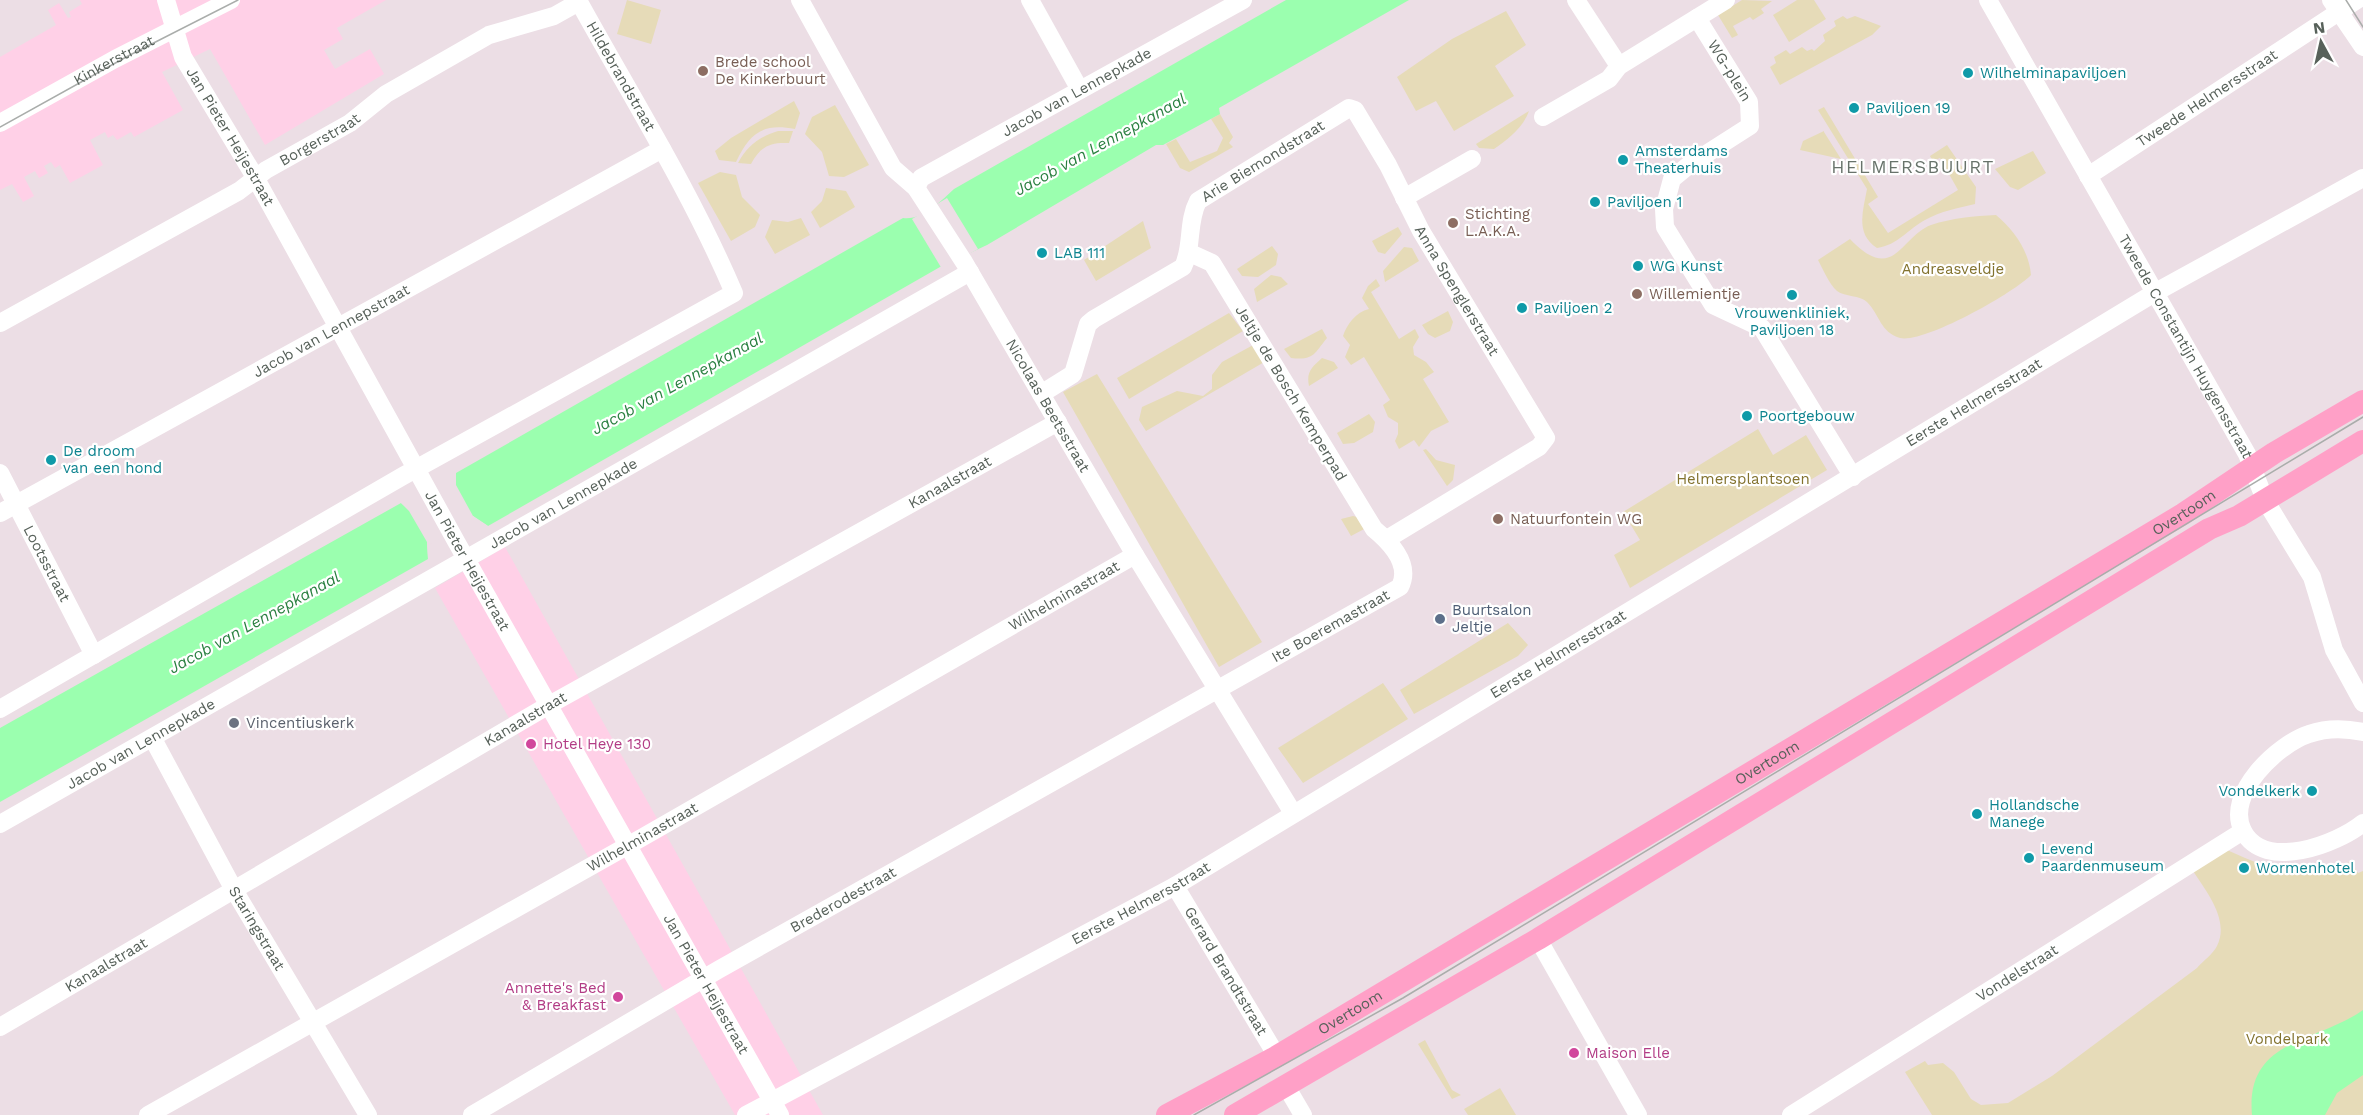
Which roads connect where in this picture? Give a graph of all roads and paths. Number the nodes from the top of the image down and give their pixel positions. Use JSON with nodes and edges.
{"nodes":[{"id":1,"x":166,"y":0,"type":"edge"},
{"id":2,"x":231,"y":0,"type":"edge"},
{"id":3,"x":800,"y":0,"type":"edge"},
{"id":4,"x":1030,"y":0,"type":"edge"},
{"id":5,"x":1243,"y":0,"type":"edge"},
{"id":6,"x":1576,"y":0,"type":"edge"},
{"id":7,"x":1726,"y":0,"type":"edge"},
{"id":8,"x":1988,"y":0,"type":"edge"},
{"id":9,"x":2357,"y":0,"type":"edge"},
{"id":10,"x":579,"y":2,"type":"joint"},
{"id":11,"x":2335,"y":6,"type":"edge"},
{"id":12,"x":1697,"y":18,"type":"junction"},
{"id":13,"x":174,"y":29,"type":"junction"},
{"id":14,"x":2363,"y":47,"type":"edge"},
{"id":15,"x":1619,"y":66,"type":"junction"},
{"id":16,"x":1080,"y":90,"type":"junction"},
{"id":17,"x":1543,"y":117,"type":"dead end"},
{"id":18,"x":0,"y":123,"type":"edge"},
{"id":19,"x":1367,"y":130,"type":"joint"},
{"id":20,"x":662,"y":149,"type":"junction"},
{"id":21,"x":1472,"y":159,"type":"dead end"},
{"id":22,"x":2088,"y":176,"type":"junction"},
{"id":23,"x":255,"y":177,"type":"junction"},
{"id":24,"x":2363,"y":178,"type":"edge"},
{"id":25,"x":920,"y":194,"type":"junction"},
{"id":26,"x":1404,"y":198,"type":"junction"},
{"id":27,"x":1190,"y":253,"type":"junction"},
{"id":28,"x":967,"y":267,"type":"junction"},
{"id":29,"x":2156,"y":292,"type":"junction"},
{"id":30,"x":0,"y":322,"type":"edge"},
{"id":31,"x":339,"y":328,"type":"junction"},
{"id":32,"x":1041,"y":394,"type":"junction"},
{"id":33,"x":2363,"y":401,"type":"edge"},
{"id":34,"x":1058,"y":422,"type":"junction"},
{"id":35,"x":2363,"y":441,"type":"edge"},
{"id":36,"x":2253,"y":468,"type":"junction"},
{"id":37,"x":417,"y":469,"type":"junction"},
{"id":38,"x":0,"y":473,"type":"edge"},
{"id":39,"x":1853,"y":477,"type":"junction"},
{"id":40,"x":2265,"y":500,"type":"junction"},
{"id":41,"x":17,"y":504,"type":"junction"},
{"id":42,"x":0,"y":513,"type":"edge"},
{"id":43,"x":1387,"y":539,"type":"junction"},
{"id":44,"x":1136,"y":555,"type":"junction"},
{"id":45,"x":466,"y":560,"type":"junction"},
{"id":46,"x":94,"y":655,"type":"junction"},
{"id":47,"x":1216,"y":689,"type":"junction"},
{"id":48,"x":2363,"y":703,"type":"edge"},
{"id":49,"x":549,"y":705,"type":"junction"},
{"id":50,"x":0,"y":709,"type":"edge"},
{"id":51,"x":2363,"y":732,"type":"edge"},
{"id":52,"x":153,"y":739,"type":"junction"},
{"id":53,"x":1293,"y":813,"type":"junction"},
{"id":54,"x":2363,"y":823,"type":"edge"},
{"id":55,"x":0,"y":824,"type":"edge"},
{"id":56,"x":2243,"y":831,"type":"junction"},
{"id":57,"x":629,"y":845,"type":"junction"},
{"id":58,"x":1175,"y":885,"type":"junction"},
{"id":59,"x":234,"y":890,"type":"junction"},
{"id":60,"x":1538,"y":939,"type":"junction"},
{"id":61,"x":704,"y":978,"type":"junction"},
{"id":62,"x":311,"y":1023,"type":"junction"},
{"id":63,"x":0,"y":1027,"type":"edge"},
{"id":64,"x":1274,"y":1058,"type":"junction"},
{"id":65,"x":1286,"y":1086,"type":"junction"},
{"id":66,"x":777,"y":1108,"type":"edge"},
{"id":67,"x":148,"y":1115,"type":"edge"},
{"id":68,"x":368,"y":1115,"type":"edge"},
{"id":69,"x":472,"y":1115,"type":"edge"},
{"id":70,"x":746,"y":1115,"type":"edge"},
{"id":71,"x":1167,"y":1115,"type":"edge"},
{"id":72,"x":1235,"y":1115,"type":"edge"},
{"id":73,"x":1303,"y":1115,"type":"edge"},
{"id":74,"x":1638,"y":1115,"type":"edge"},
{"id":75,"x":1791,"y":1115,"type":"edge"}],
"edges":[{"from":1,"to":13,"type":"street","name":"Jan Pieter Heijestraat"},
{"from":2,"to":13,"type":"street","name":"Kinkerstraat"},
{"from":3,"to":25,"type":"street","name":"Nicolaas Beetsstraat"},
{"from":4,"to":16,"type":"street"},
{"from":5,"to":16,"type":"street","name":"Jacob van Lennepkade"},
{"from":6,"to":15,"type":"street"},
{"from":7,"to":12,"type":"street"},
{"from":8,"to":22,"type":"street","name":"Tweede Constantijn Huygensstraat"},
{"from":9,"to":11,"type":"street","name":"Tweede Helmersstraat"},
{"from":10,"to":20,"type":"street","name":"Hildebrandstraat"},
{"from":10,"to":23,"type":"street","name":"Borgerstraat"},
{"from":11,"to":14,"type":"street"},
{"from":11,"to":22,"type":"street","name":"Tweede Helmersstraat"},
{"from":12,"to":15,"type":"street"},
{"from":12,"to":39,"type":"street","name":"WG-plein"},
{"from":13,"to":18,"type":"street","name":"Kinkerstraat"},
{"from":13,"to":23,"type":"street","name":"Jan Pieter Heijestraat"},
{"from":15,"to":17,"type":"street"},
{"from":16,"to":25,"type":"street","name":"Jacob van Lennepkade"},
{"from":19,"to":26,"type":"street","name":"Anna Spenglerstraat"},
{"from":19,"to":27,"type":"street","name":"Arie Biemondstraat"},
{"from":20,"to":31,"type":"street","name":"Jacob van Lennepstraat"},
{"from":20,"to":37,"type":"street","name":"Hildebrandstraat"},
{"from":21,"to":26,"type":"street"},
{"from":22,"to":29,"type":"street","name":"Tweede Constantijn Huygensstraat"},
{"from":23,"to":30,"type":"street","name":"Borgerstraat"},
{"from":23,"to":31,"type":"street","name":"Jan Pieter Heijestraat"},
{"from":24,"to":29,"type":"street","name":"Eerste Helmersstraat"},
{"from":25,"to":28,"type":"street","name":"Nicolaas Beetsstraat"},
{"from":26,"to":43,"type":"street","name":"Anna Spenglerstraat"},
{"from":27,"to":32,"type":"street"},
{"from":27,"to":43,"type":"street","name":"Jeltje de Bosch Kemperpad"},
{"from":28,"to":32,"type":"street","name":"Nicolaas Beetsstraat"},
{"from":28,"to":45,"type":"street","name":"Jacob van Lennepkade"},
{"from":29,"to":36,"type":"street","name":"Tweede Constantijn Huygensstraat"},
{"from":29,"to":39,"type":"street","name":"Eerste Helmersstraat"},
{"from":31,"to":37,"type":"street","name":"Jan Pieter Heijestraat"},
{"from":31,"to":41,"type":"street","name":"Jacob van Lennepstraat"},
{"from":32,"to":34,"type":"street","name":"Nicolaas Beetsstraat"},
{"from":33,"to":36,"type":"main road","name":"Overtoom"},
{"from":34,"to":44,"type":"street","name":"Nicolaas Beetsstraat"},
{"from":34,"to":49,"type":"street","name":"Kanaalstraat"},
{"from":35,"to":40,"type":"main road","name":"Overtoom"},
{"from":36,"to":40,"type":"street","name":"Tweede Constantijn Huygensstraat"},
{"from":36,"to":64,"type":"main road","name":"Overtoom"},
{"from":37,"to":45,"type":"street","name":"Jan Pieter Heijestraat"},
{"from":37,"to":46,"type":"street"},
{"from":38,"to":41,"type":"street","name":"Lootsstraat"},
{"from":39,"to":53,"type":"street","name":"Eerste Helmersstraat"},
{"from":40,"to":48,"type":"street","name":"Tweede Constantijn Huygensstraat"},
{"from":40,"to":60,"type":"main road","name":"Overtoom"},
{"from":41,"to":42,"type":"street","name":"Jacob van Lennepstraat"},
{"from":41,"to":46,"type":"street","name":"Lootsstraat"},
{"from":43,"to":47,"type":"street","name":"Ite Boeremastraat"},
{"from":44,"to":47,"type":"street","name":"Nicolaas Beetsstraat"},
{"from":44,"to":57,"type":"street","name":"Wilhelminastraat"},
{"from":45,"to":49,"type":"street","name":"Jan Pieter Heijestraat"},
{"from":45,"to":52,"type":"street","name":"Jacob van Lennepkade"},
{"from":46,"to":50,"type":"street"},
{"from":47,"to":53,"type":"street","name":"Nicolaas Beetsstraat"},
{"from":47,"to":61,"type":"street","name":"Brederodestraat"},
{"from":49,"to":57,"type":"street","name":"Jan Pieter Heijestraat"},
{"from":49,"to":59,"type":"street","name":"Kanaalstraat"},
{"from":51,"to":56,"type":"street"},
{"from":52,"to":55,"type":"street","name":"Jacob van Lennepkade"},
{"from":52,"to":59,"type":"street","name":"Staringstraat"},
{"from":53,"to":58,"type":"street","name":"Eerste Helmersstraat"},
{"from":54,"to":56,"type":"street"},
{"from":56,"to":75,"type":"street","name":"Vondelstraat"},
{"from":57,"to":61,"type":"street","name":"Jan Pieter Heijestraat"},
{"from":57,"to":62,"type":"street","name":"Wilhelminastraat"},
{"from":58,"to":64,"type":"street","name":"Gerard Brandtstraat"},
{"from":58,"to":66,"type":"street","name":"Eerste Helmersstraat"},
{"from":59,"to":62,"type":"street","name":"Staringstraat"},
{"from":59,"to":63,"type":"street","name":"Kanaalstraat"},
{"from":60,"to":65,"type":"main road","name":"Overtoom"},
{"from":60,"to":74,"type":"street"},
{"from":61,"to":66,"type":"street","name":"Jan Pieter Heijestraat"},
{"from":61,"to":69,"type":"street","name":"Brederodestraat"},
{"from":62,"to":67,"type":"street","name":"Wilhelminastraat"},
{"from":62,"to":68,"type":"street","name":"Staringstraat"},
{"from":64,"to":71,"type":"main road","name":"Overtoom"},
{"from":65,"to":72,"type":"main road","name":"Overtoom"},
{"from":65,"to":73,"type":"street"},
{"from":66,"to":70,"type":"street","name":"Eerste Helmersstraat"}]}
